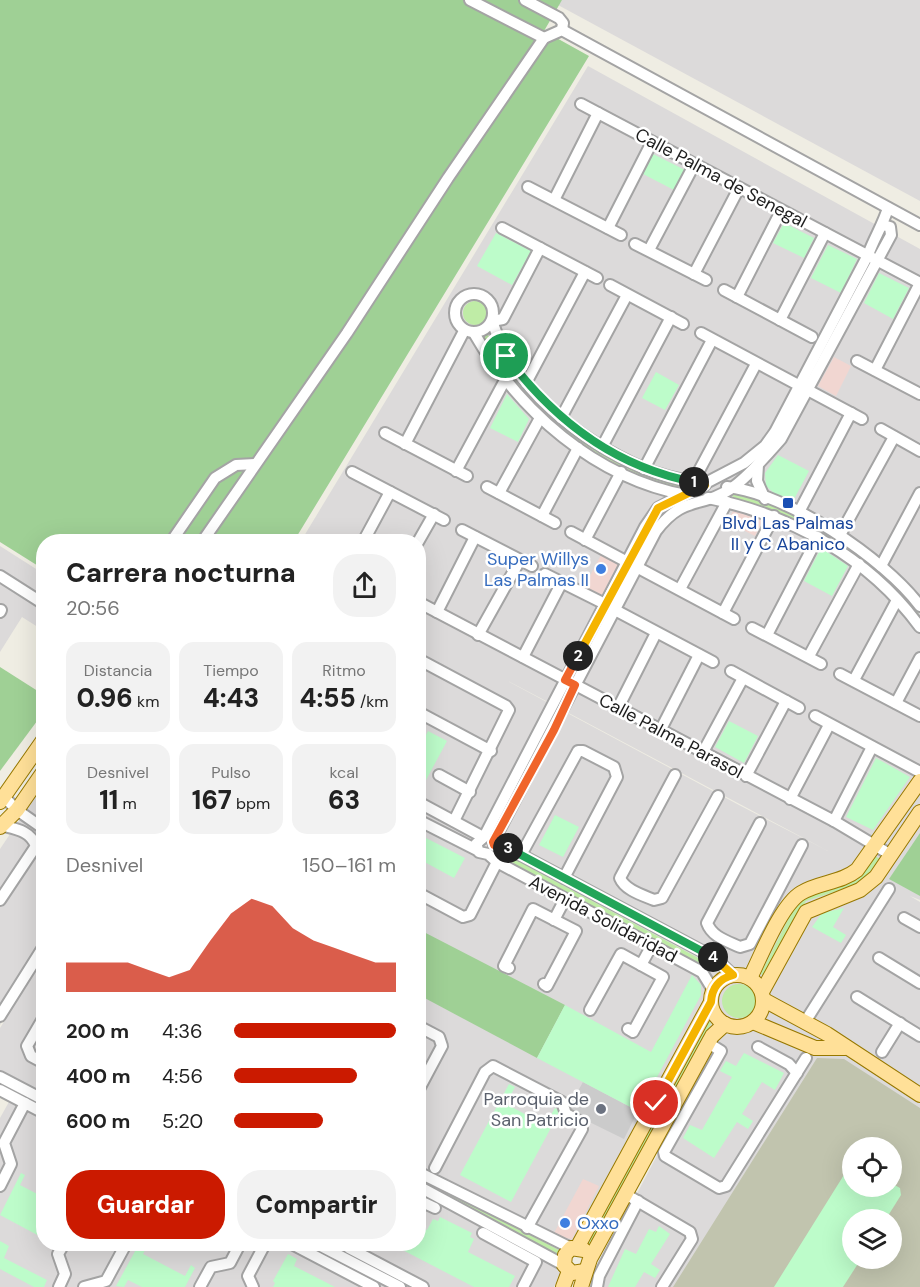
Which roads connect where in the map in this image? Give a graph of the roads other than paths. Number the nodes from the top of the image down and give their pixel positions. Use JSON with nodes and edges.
{"nodes":[{"id":1,"x":470,"y":0,"type":"edge"},
{"id":2,"x":525,"y":0,"type":"edge"},
{"id":3,"x":562,"y":30,"type":"junction"},
{"id":4,"x":544,"y":38,"type":"junction"},
{"id":5,"x":581,"y":104,"type":"dead end"},
{"id":6,"x":598,"y":113,"type":"junction"},
{"id":7,"x":652,"y":142,"type":"junction"},
{"id":8,"x":694,"y":165,"type":"junction"},
{"id":9,"x":528,"y":187,"type":"dead end"},
{"id":10,"x":739,"y":188,"type":"junction"},
{"id":11,"x":554,"y":200,"type":"junction"},
{"id":12,"x":888,"y":208,"type":"junction"},
{"id":13,"x":781,"y":211,"type":"junction"},
{"id":14,"x":920,"y":225,"type":"edge"},
{"id":15,"x":502,"y":228,"type":"dead end"},
{"id":16,"x":608,"y":228,"type":"junction"},
{"id":17,"x":825,"y":233,"type":"junction"},
{"id":18,"x":621,"y":235,"type":"dead end"},
{"id":19,"x":635,"y":244,"type":"dead end"},
{"id":20,"x":540,"y":248,"type":"junction"},
{"id":21,"x":648,"y":250,"type":"junction"},
{"id":22,"x":873,"y":258,"type":"junction"},
{"id":23,"x":585,"y":272,"type":"junction"},
{"id":24,"x":694,"y":274,"type":"junction"},
{"id":25,"x":597,"y":278,"type":"dead end"},
{"id":26,"x":706,"y":280,"type":"dead end"},
{"id":27,"x":920,"y":283,"type":"edge"},
{"id":28,"x":610,"y":285,"type":"dead end"},
{"id":29,"x":724,"y":290,"type":"dead end"},
{"id":30,"x":627,"y":295,"type":"junction"},
{"id":31,"x":737,"y":297,"type":"junction"},
{"id":32,"x":670,"y":317,"type":"junction"},
{"id":33,"x":780,"y":320,"type":"junction"},
{"id":34,"x":492,"y":321,"type":"junction"},
{"id":35,"x":683,"y":324,"type":"dead end"},
{"id":36,"x":469,"y":332,"type":"junction"},
{"id":37,"x":701,"y":333,"type":"dead end"},
{"id":38,"x":812,"y":337,"type":"dead end"},
{"id":39,"x":712,"y":340,"type":"junction"},
{"id":40,"x":857,"y":360,"type":"dead end"},
{"id":41,"x":756,"y":364,"type":"junction"},
{"id":42,"x":875,"y":370,"type":"junction"},
{"id":43,"x":505,"y":380,"type":"junction"},
{"id":44,"x":526,"y":383,"type":"junction"},
{"id":45,"x":799,"y":386,"type":"junction"},
{"id":46,"x":809,"y":391,"type":"junction"},
{"id":47,"x":919,"y":392,"type":"edge"},
{"id":48,"x":851,"y":413,"type":"junction"},
{"id":49,"x":540,"y":418,"type":"junction"},
{"id":50,"x":561,"y":418,"type":"junction"},
{"id":51,"x":862,"y":419,"type":"dead end"},
{"id":52,"x":881,"y":429,"type":"dead end"},
{"id":53,"x":386,"y":433,"type":"dead end"},
{"id":54,"x":894,"y":437,"type":"junction"},
{"id":55,"x":405,"y":444,"type":"junction"},
{"id":56,"x":602,"y":447,"type":"junction"},
{"id":57,"x":578,"y":448,"type":"junction"},
{"id":58,"x":920,"y":451,"type":"edge"},
{"id":59,"x":255,"y":464,"type":"junction"},
{"id":60,"x":758,"y":465,"type":"junction"},
{"id":61,"x":644,"y":469,"type":"junction"},
{"id":62,"x":352,"y":471,"type":"dead end"},
{"id":63,"x":621,"y":472,"type":"junction"},
{"id":64,"x":693,"y":482,"type":"junction"},
{"id":65,"x":705,"y":485,"type":"junction"},
{"id":66,"x":654,"y":486,"type":"junction"},
{"id":67,"x":487,"y":487,"type":"dead end"},
{"id":68,"x":733,"y":488,"type":"junction"},
{"id":69,"x":390,"y":492,"type":"junction"},
{"id":70,"x":499,"y":493,"type":"junction"},
{"id":71,"x":920,"y":493,"type":"edge"},
{"id":72,"x":683,"y":495,"type":"junction"},
{"id":73,"x":709,"y":498,"type":"junction"},
{"id":74,"x":765,"y":499,"type":"junction"},
{"id":75,"x":727,"y":502,"type":"junction"},
{"id":76,"x":658,"y":508,"type":"junction"},
{"id":77,"x":799,"y":512,"type":"junction"},
{"id":78,"x":542,"y":516,"type":"junction"},
{"id":79,"x":774,"y":516,"type":"junction"},
{"id":80,"x":555,"y":522,"type":"dead end"},
{"id":81,"x":462,"y":530,"type":"dead end"},
{"id":82,"x":571,"y":532,"type":"dead end"},
{"id":83,"x":176,"y":534,"type":"edge"},
{"id":84,"x":207,"y":534,"type":"edge"},
{"id":85,"x":367,"y":534,"type":"edge"},
{"id":86,"x":425,"y":534,"type":"edge"},
{"id":87,"x":840,"y":535,"type":"junction"},
{"id":88,"x":476,"y":537,"type":"junction"},
{"id":89,"x":818,"y":537,"type":"junction"},
{"id":90,"x":585,"y":540,"type":"junction"},
{"id":91,"x":520,"y":560,"type":"junction"},
{"id":92,"x":632,"y":564,"type":"junction"},
{"id":93,"x":859,"y":564,"type":"junction"},
{"id":94,"x":532,"y":566,"type":"dead end"},
{"id":95,"x":881,"y":566,"type":"junction"},
{"id":96,"x":545,"y":574,"type":"dead end"},
{"id":97,"x":0,"y":576,"type":"edge"},
{"id":98,"x":562,"y":582,"type":"junction"},
{"id":99,"x":680,"y":589,"type":"junction"},
{"id":100,"x":36,"y":599,"type":"edge"},
{"id":101,"x":897,"y":600,"type":"junction"},
{"id":102,"x":919,"y":600,"type":"edge"},
{"id":103,"x":426,"y":606,"type":"edge"},
{"id":104,"x":610,"y":607,"type":"junction"},
{"id":105,"x":436,"y":612,"type":"junction"},
{"id":106,"x":723,"y":613,"type":"junction"},
{"id":107,"x":734,"y":619,"type":"dead end"},
{"id":108,"x":920,"y":627,"type":"edge"},
{"id":109,"x":753,"y":628,"type":"dead end"},
{"id":110,"x":656,"y":633,"type":"junction"},
{"id":111,"x":478,"y":635,"type":"junction"},
{"id":112,"x":767,"y":635,"type":"junction"},
{"id":113,"x":699,"y":655,"type":"junction"},
{"id":114,"x":523,"y":657,"type":"junction"},
{"id":115,"x":809,"y":657,"type":"junction"},
{"id":116,"x":920,"y":658,"type":"edge"},
{"id":117,"x":713,"y":662,"type":"dead end"},
{"id":118,"x":426,"y":663,"type":"edge"},
{"id":119,"x":821,"y":664,"type":"dead end"},
{"id":120,"x":731,"y":671,"type":"dead end"},
{"id":121,"x":840,"y":674,"type":"dead end"},
{"id":122,"x":743,"y":678,"type":"junction"},
{"id":123,"x":854,"y":680,"type":"junction"},
{"id":124,"x":570,"y":683,"type":"junction"},
{"id":125,"x":786,"y":701,"type":"junction"},
{"id":126,"x":896,"y":703,"type":"junction"},
{"id":127,"x":618,"y":708,"type":"junction"},
{"id":128,"x":799,"y":708,"type":"dead end"},
{"id":129,"x":426,"y":716,"type":"edge"},
{"id":130,"x":815,"y":716,"type":"dead end"},
{"id":131,"x":920,"y":716,"type":"edge"},
{"id":132,"x":829,"y":725,"type":"junction"},
{"id":133,"x":660,"y":731,"type":"junction"},
{"id":134,"x":872,"y":747,"type":"junction"},
{"id":135,"x":36,"y":750,"type":"edge"},
{"id":136,"x":491,"y":751,"type":"junction"},
{"id":137,"x":702,"y":754,"type":"junction"},
{"id":138,"x":920,"y":772,"type":"edge"},
{"id":139,"x":439,"y":775,"type":"dead end"},
{"id":140,"x":675,"y":775,"type":"dead end"},
{"id":141,"x":746,"y":776,"type":"junction"},
{"id":142,"x":920,"y":781,"type":"edge"},
{"id":143,"x":36,"y":787,"type":"edge"},
{"id":144,"x":470,"y":792,"type":"junction"},
{"id":145,"x":718,"y":796,"type":"dead end"},
{"id":146,"x":2,"y":799,"type":"edge"},
{"id":147,"x":790,"y":799,"type":"junction"},
{"id":148,"x":426,"y":805,"type":"edge"},
{"id":149,"x":920,"y":812,"type":"edge"},
{"id":150,"x":22,"y":814,"type":"junction"},
{"id":151,"x":456,"y":817,"type":"junction"},
{"id":152,"x":834,"y":821,"type":"junction"},
{"id":153,"x":426,"y":823,"type":"edge"},
{"id":154,"x":760,"y":823,"type":"dead end"},
{"id":155,"x":36,"y":825,"type":"edge"},
{"id":156,"x":0,"y":826,"type":"edge"},
{"id":157,"x":36,"y":842,"type":"edge"},
{"id":158,"x":487,"y":844,"type":"junction"},
{"id":159,"x":802,"y":844,"type":"dead end"},
{"id":160,"x":874,"y":847,"type":"junction"},
{"id":161,"x":523,"y":851,"type":"junction"},
{"id":162,"x":36,"y":853,"type":"edge"},
{"id":163,"x":891,"y":855,"type":"junction"},
{"id":164,"x":497,"y":862,"type":"junction"},
{"id":165,"x":566,"y":874,"type":"junction"},
{"id":166,"x":889,"y":889,"type":"dead end"},
{"id":167,"x":426,"y":897,"type":"edge"},
{"id":168,"x":0,"y":900,"type":"edge"},
{"id":169,"x":634,"y":903,"type":"junction"},
{"id":170,"x":562,"y":904,"type":"junction"},
{"id":171,"x":904,"y":918,"type":"dead end"},
{"id":172,"x":554,"y":920,"type":"junction"},
{"id":173,"x":920,"y":927,"type":"edge"},
{"id":174,"x":650,"y":949,"type":"junction"},
{"id":175,"x":720,"y":949,"type":"junction"},
{"id":176,"x":879,"y":958,"type":"dead end"},
{"id":177,"x":36,"y":959,"type":"edge"},
{"id":178,"x":641,"y":965,"type":"junction"},
{"id":179,"x":509,"y":968,"type":"dead end"},
{"id":180,"x":733,"y":975,"type":"junction"},
{"id":181,"x":750,"y":978,"type":"junction"},
{"id":182,"x":920,"y":983,"type":"edge"},
{"id":183,"x":544,"y":984,"type":"dead end"},
{"id":184,"x":712,"y":996,"type":"junction"},
{"id":185,"x":763,"y":996,"type":"junction"},
{"id":186,"x":857,"y":998,"type":"dead end"},
{"id":187,"x":590,"y":1010,"type":"dead end"},
{"id":188,"x":0,"y":1016,"type":"edge"},
{"id":189,"x":753,"y":1022,"type":"junction"},
{"id":190,"x":805,"y":1022,"type":"junction"},
{"id":191,"x":900,"y":1023,"type":"junction"},
{"id":192,"x":725,"y":1024,"type":"junction"},
{"id":193,"x":628,"y":1029,"type":"dead end"},
{"id":194,"x":426,"y":1030,"type":"edge"},
{"id":195,"x":36,"y":1031,"type":"edge"},
{"id":196,"x":920,"y":1036,"type":"edge"},
{"id":197,"x":712,"y":1046,"type":"junction"},
{"id":198,"x":758,"y":1047,"type":"dead end"},
{"id":199,"x":845,"y":1048,"type":"junction"},
{"id":200,"x":882,"y":1052,"type":"dead end"},
{"id":201,"x":806,"y":1058,"type":"dead end"},
{"id":202,"x":36,"y":1059,"type":"edge"},
{"id":203,"x":797,"y":1073,"type":"junction"},
{"id":204,"x":426,"y":1076,"type":"edge"},
{"id":205,"x":0,"y":1077,"type":"edge"},
{"id":206,"x":0,"y":1090,"type":"edge"},
{"id":207,"x":920,"y":1095,"type":"edge"},
{"id":208,"x":36,"y":1096,"type":"edge"},
{"id":209,"x":23,"y":1107,"type":"junction"},
{"id":210,"x":36,"y":1111,"type":"edge"},
{"id":211,"x":435,"y":1168,"type":"dead end"},
{"id":212,"x":426,"y":1176,"type":"edge"},
{"id":213,"x":0,"y":1186,"type":"edge"},
{"id":214,"x":426,"y":1191,"type":"edge"},
{"id":215,"x":634,"y":1198,"type":"junction"},
{"id":216,"x":426,"y":1204,"type":"edge"},
{"id":217,"x":435,"y":1208,"type":"dead end"},
{"id":218,"x":528,"y":1225,"type":"junction"},
{"id":219,"x":483,"y":1233,"type":"dead end"},
{"id":220,"x":574,"y":1248,"type":"junction"},
{"id":221,"x":60,"y":1251,"type":"edge"},
{"id":222,"x":122,"y":1251,"type":"edge"},
{"id":223,"x":236,"y":1251,"type":"edge"},
{"id":224,"x":261,"y":1251,"type":"edge"},
{"id":225,"x":316,"y":1251,"type":"edge"},
{"id":226,"x":331,"y":1251,"type":"edge"},
{"id":227,"x":355,"y":1251,"type":"edge"},
{"id":228,"x":538,"y":1259,"type":"junction"},
{"id":229,"x":588,"y":1265,"type":"junction"},
{"id":230,"x":566,"y":1268,"type":"junction"},
{"id":231,"x":59,"y":1287,"type":"edge"},
{"id":232,"x":84,"y":1287,"type":"edge"},
{"id":233,"x":200,"y":1287,"type":"edge"},
{"id":234,"x":253,"y":1287,"type":"edge"},
{"id":235,"x":374,"y":1287,"type":"edge"},
{"id":236,"x":400,"y":1287,"type":"edge"},
{"id":237,"x":423,"y":1287,"type":"edge"},
{"id":238,"x":523,"y":1287,"type":"edge"},
{"id":239,"x":562,"y":1287,"type":"edge"},
{"id":240,"x":581,"y":1287,"type":"edge"},
{"id":241,"x":597,"y":1287,"type":"edge"},
{"id":242,"x":662,"y":1287,"type":"edge"}],
"edges":[{"from":1,"to":4,"type":"street"},
{"from":2,"to":3,"type":"street"},
{"from":3,"to":4,"type":"street"},
{"from":3,"to":12,"type":"street"},
{"from":4,"to":59,"type":"street"},
{"from":5,"to":6,"type":"street","name":"Calle Palma de Senegal"},
{"from":6,"to":7,"type":"street","name":"Calle Palma de Senegal"},
{"from":6,"to":11,"type":"street"},
{"from":7,"to":8,"type":"street","name":"Calle Palma de Senegal"},
{"from":7,"to":16,"type":"street"},
{"from":8,"to":10,"type":"street","name":"Calle Palma de Senegal"},
{"from":8,"to":21,"type":"street"},
{"from":9,"to":11,"type":"street"},
{"from":10,"to":13,"type":"street","name":"Calle Palma de Senegal"},
{"from":10,"to":24,"type":"street"},
{"from":11,"to":16,"type":"street"},
{"from":12,"to":14,"type":"street"},
{"from":12,"to":22,"type":"street"},
{"from":13,"to":17,"type":"street","name":"Calle Palma de Senegal"},
{"from":13,"to":31,"type":"street"},
{"from":15,"to":20,"type":"street"},
{"from":16,"to":18,"type":"street"},
{"from":17,"to":22,"type":"street","name":"Calle Palma de Senegal"},
{"from":17,"to":33,"type":"street"},
{"from":19,"to":21,"type":"street"},
{"from":20,"to":23,"type":"street"},
{"from":20,"to":34,"type":"street"},
{"from":21,"to":24,"type":"street"},
{"from":22,"to":27,"type":"street","name":"Calle Palma de Senegal"},
{"from":22,"to":45,"type":"street"},
{"from":22,"to":46,"type":"street"},
{"from":23,"to":25,"type":"street"},
{"from":23,"to":44,"type":"street"},
{"from":24,"to":26,"type":"street"},
{"from":27,"to":42,"type":"street"},
{"from":28,"to":30,"type":"street"},
{"from":29,"to":31,"type":"street"},
{"from":30,"to":32,"type":"street"},
{"from":30,"to":50,"type":"street"},
{"from":31,"to":33,"type":"street"},
{"from":32,"to":35,"type":"street"},
{"from":32,"to":56,"type":"street"},
{"from":33,"to":38,"type":"street"},
{"from":34,"to":36,"type":"street"},
{"from":34,"to":36,"type":"street"},
{"from":34,"to":44,"type":"street"},
{"from":36,"to":43,"type":"street"},
{"from":36,"to":55,"type":"street"},
{"from":37,"to":39,"type":"street"},
{"from":39,"to":41,"type":"street"},
{"from":39,"to":61,"type":"street"},
{"from":40,"to":42,"type":"street"},
{"from":41,"to":45,"type":"street"},
{"from":41,"to":64,"type":"street"},
{"from":42,"to":47,"type":"street"},
{"from":43,"to":49,"type":"street"},
{"from":43,"to":55,"type":"street"},
{"from":44,"to":50,"type":"street"},
{"from":45,"to":46,"type":"street"},
{"from":45,"to":65,"type":"street"},
{"from":46,"to":48,"type":"street"},
{"from":46,"to":60,"type":"street"},
{"from":48,"to":51,"type":"street"},
{"from":48,"to":77,"type":"street"},
{"from":49,"to":57,"type":"street"},
{"from":49,"to":70,"type":"street"},
{"from":50,"to":56,"type":"street"},
{"from":52,"to":54,"type":"street"},
{"from":53,"to":55,"type":"street"},
{"from":54,"to":58,"type":"street"},
{"from":54,"to":87,"type":"street"},
{"from":56,"to":61,"type":"street"},
{"from":57,"to":63,"type":"street"},
{"from":57,"to":78,"type":"street"},
{"from":59,"to":83,"type":"street"},
{"from":59,"to":84,"type":"street"},
{"from":60,"to":68,"type":"street"},
{"from":60,"to":74,"type":"street"},
{"from":61,"to":64,"type":"street"},
{"from":62,"to":69,"type":"street"},
{"from":63,"to":66,"type":"street"},
{"from":63,"to":90,"type":"street"},
{"from":64,"to":65,"type":"street"},
{"from":65,"to":68,"type":"street"},
{"from":65,"to":72,"type":"street"},
{"from":66,"to":72,"type":"street"},
{"from":66,"to":76,"type":"street"},
{"from":67,"to":70,"type":"street"},
{"from":68,"to":73,"type":"street"},
{"from":68,"to":74,"type":"street"},
{"from":69,"to":85,"type":"street"},
{"from":69,"to":86,"type":"street"},
{"from":70,"to":78,"type":"street"},
{"from":71,"to":95,"type":"street"},
{"from":72,"to":73,"type":"street"},
{"from":72,"to":76,"type":"street"},
{"from":73,"to":75,"type":"street"},
{"from":73,"to":92,"type":"street"},
{"from":74,"to":77,"type":"street"},
{"from":75,"to":79,"type":"street"},
{"from":75,"to":99,"type":"street"},
{"from":76,"to":92,"type":"street"},
{"from":77,"to":87,"type":"street"},
{"from":78,"to":80,"type":"street"},
{"from":79,"to":89,"type":"street"},
{"from":79,"to":106,"type":"street"},
{"from":81,"to":88,"type":"street"},
{"from":82,"to":90,"type":"street"},
{"from":87,"to":95,"type":"street"},
{"from":88,"to":91,"type":"street"},
{"from":88,"to":105,"type":"street"},
{"from":89,"to":93,"type":"street"},
{"from":89,"to":112,"type":"street"},
{"from":90,"to":92,"type":"street"},
{"from":91,"to":94,"type":"street"},
{"from":91,"to":111,"type":"street"},
{"from":92,"to":99,"type":"street"},
{"from":92,"to":104,"type":"street"},
{"from":93,"to":101,"type":"street"},
{"from":93,"to":115,"type":"street"},
{"from":95,"to":102,"type":"street"},
{"from":96,"to":98,"type":"street"},
{"from":97,"to":100,"type":"street"},
{"from":98,"to":104,"type":"street"},
{"from":98,"to":114,"type":"street"},
{"from":99,"to":106,"type":"street"},
{"from":101,"to":108,"type":"street"},
{"from":101,"to":123,"type":"street"},
{"from":103,"to":105,"type":"street","name":"Calle Palma Parasol"},
{"from":104,"to":110,"type":"street"},
{"from":104,"to":124,"type":"street"},
{"from":105,"to":111,"type":"street","name":"Calle Palma Parasol"},
{"from":106,"to":107,"type":"street"},
{"from":109,"to":112,"type":"street"},
{"from":110,"to":113,"type":"street"},
{"from":110,"to":127,"type":"street"},
{"from":111,"to":114,"type":"street","name":"Calle Palma Parasol"},
{"from":112,"to":115,"type":"street"},
{"from":113,"to":117,"type":"street"},
{"from":113,"to":133,"type":"street"},
{"from":114,"to":124,"type":"street","name":"Calle Palma Parasol"},
{"from":115,"to":119,"type":"street"},
{"from":116,"to":126,"type":"street"},
{"from":118,"to":136,"type":"street"},
{"from":120,"to":122,"type":"street"},
{"from":121,"to":123,"type":"street"},
{"from":122,"to":125,"type":"street"},
{"from":122,"to":137,"type":"street"},
{"from":123,"to":126,"type":"street"},
{"from":124,"to":127,"type":"street","name":"Calle Palma Parasol"},
{"from":124,"to":158,"type":"street"},
{"from":125,"to":128,"type":"street"},
{"from":125,"to":141,"type":"street"},
{"from":126,"to":131,"type":"street"},
{"from":127,"to":133,"type":"street","name":"Calle Palma Parasol"},
{"from":129,"to":136,"type":"street"},
{"from":130,"to":132,"type":"street"},
{"from":132,"to":134,"type":"street"},
{"from":132,"to":147,"type":"street"},
{"from":133,"to":137,"type":"street","name":"Calle Palma Parasol"},
{"from":134,"to":138,"type":"street"},
{"from":134,"to":152,"type":"street"},
{"from":135,"to":146,"type":"main road"},
{"from":136,"to":144,"type":"street"},
{"from":137,"to":141,"type":"street","name":"Calle Palma Parasol"},
{"from":139,"to":144,"type":"street"},
{"from":140,"to":169,"type":"street"},
{"from":141,"to":147,"type":"street","name":"Calle Palma Parasol"},
{"from":142,"to":160,"type":"main road"},
{"from":143,"to":150,"type":"main road"},
{"from":144,"to":151,"type":"street"},
{"from":145,"to":169,"type":"street"},
{"from":146,"to":150,"type":"street"},
{"from":147,"to":152,"type":"street","name":"Calle Palma Parasol"},
{"from":148,"to":151,"type":"street","name":"Avenida Solidaridad"},
{"from":149,"to":163,"type":"main road"},
{"from":150,"to":155,"type":"street"},
{"from":150,"to":156,"type":"main road"},
{"from":151,"to":158,"type":"street","name":"Avenida Solidaridad"},
{"from":152,"to":160,"type":"street","name":"Calle Palma Parasol"},
{"from":153,"to":158,"type":"street","name":"Avenida Solidaridad"},
{"from":154,"to":175,"type":"street"},
{"from":156,"to":157,"type":"street"},
{"from":158,"to":161,"type":"street","name":"Avenida Solidaridad"},
{"from":158,"to":164,"type":"street","name":"Avenida Solidaridad"},
{"from":159,"to":175,"type":"street"},
{"from":160,"to":163,"type":"street","name":"Calle Palma Parasol"},
{"from":160,"to":181,"type":"main road"},
{"from":161,"to":165,"type":"street","name":"Avenida Solidaridad"},
{"from":161,"to":165,"type":"street"},
{"from":162,"to":168,"type":"street"},
{"from":163,"to":185,"type":"main road"},
{"from":164,"to":167,"type":"street"},
{"from":164,"to":170,"type":"street","name":"Avenida Solidaridad"},
{"from":165,"to":169,"type":"street","name":"Avenida Solidaridad"},
{"from":166,"to":190,"type":"street"},
{"from":169,"to":175,"type":"street","name":"Avenida Solidaridad"},
{"from":170,"to":172,"type":"street"},
{"from":170,"to":174,"type":"street","name":"Avenida Solidaridad"},
{"from":171,"to":173,"type":"street"},
{"from":172,"to":179,"type":"street"},
{"from":172,"to":183,"type":"street"},
{"from":174,"to":178,"type":"street"},
{"from":174,"to":184,"type":"street","name":"Avenida Solidaridad"},
{"from":175,"to":180,"type":"street","name":"Avenida Solidaridad"},
{"from":176,"to":182,"type":"street"},
{"from":177,"to":188,"type":"street"},
{"from":178,"to":187,"type":"street"},
{"from":178,"to":193,"type":"street"},
{"from":180,"to":181,"type":"main road"},
{"from":180,"to":184,"type":"main road"},
{"from":181,"to":185,"type":"main road"},
{"from":184,"to":192,"type":"main road"},
{"from":184,"to":220,"type":"main road"},
{"from":185,"to":189,"type":"main road"},
{"from":185,"to":190,"type":"main road"},
{"from":186,"to":191,"type":"street"},
{"from":189,"to":192,"type":"main road"},
{"from":189,"to":199,"type":"main road"},
{"from":190,"to":199,"type":"main road"},
{"from":191,"to":196,"type":"street"},
{"from":191,"to":200,"type":"street"},
{"from":192,"to":197,"type":"main road"},
{"from":194,"to":204,"type":"street"},
{"from":195,"to":202,"type":"street"},
{"from":197,"to":203,"type":"street"},
{"from":197,"to":215,"type":"main road"},
{"from":198,"to":203,"type":"street"},
{"from":199,"to":207,"type":"main road"},
{"from":201,"to":203,"type":"street"},
{"from":205,"to":208,"type":"street"},
{"from":206,"to":209,"type":"street"},
{"from":209,"to":210,"type":"street"},
{"from":209,"to":213,"type":"street"},
{"from":211,"to":218,"type":"street"},
{"from":212,"to":218,"type":"street"},
{"from":214,"to":228,"type":"street"},
{"from":215,"to":229,"type":"main road"},
{"from":215,"to":241,"type":"street"},
{"from":215,"to":242,"type":"street"},
{"from":216,"to":217,"type":"street"},
{"from":218,"to":220,"type":"street"},
{"from":219,"to":228,"type":"street"},
{"from":220,"to":229,"type":"main road"},
{"from":220,"to":230,"type":"main road"},
{"from":221,"to":231,"type":"street"},
{"from":222,"to":232,"type":"street"},
{"from":223,"to":233,"type":"street"},
{"from":224,"to":234,"type":"street"},
{"from":225,"to":235,"type":"street"},
{"from":226,"to":236,"type":"street"},
{"from":227,"to":237,"type":"street"},
{"from":228,"to":230,"type":"street"},
{"from":228,"to":238,"type":"street"},
{"from":229,"to":230,"type":"main road"},
{"from":229,"to":240,"type":"main road"},
{"from":230,"to":239,"type":"main road"}]}
